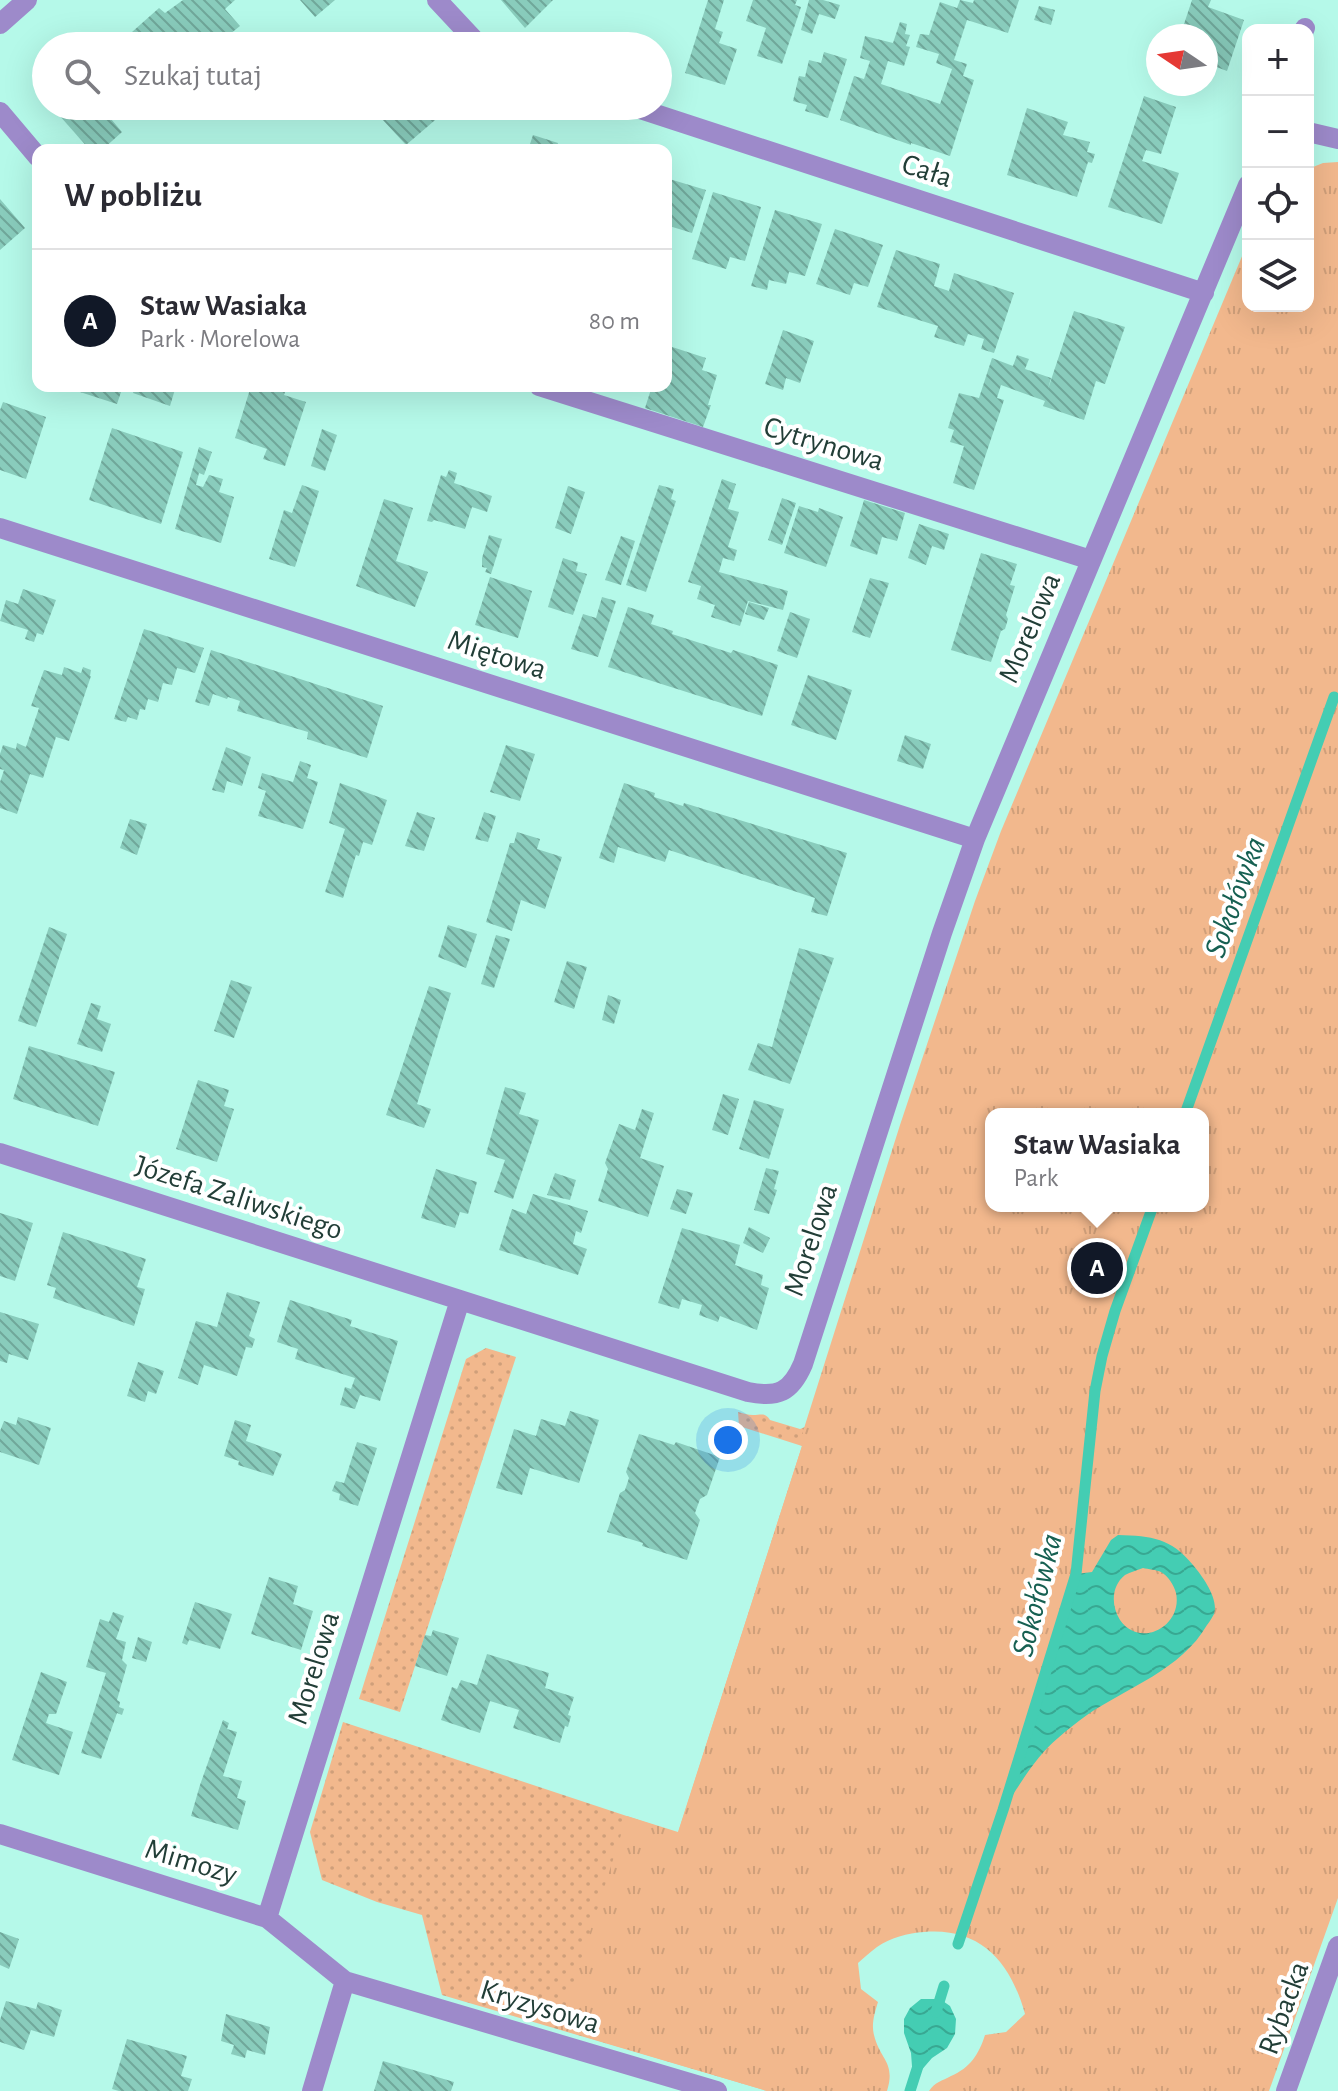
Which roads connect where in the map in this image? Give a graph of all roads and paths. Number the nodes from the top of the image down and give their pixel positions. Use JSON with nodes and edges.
{"nodes":[{"id":1,"x":27,"y":0,"type":"edge"},
{"id":2,"x":437,"y":0,"type":"edge"},
{"id":3,"x":0,"y":24,"type":"edge"},
{"id":4,"x":467,"y":32,"type":"edge"},
{"id":5,"x":0,"y":112,"type":"edge"},
{"id":6,"x":672,"y":119,"type":"edge"},
{"id":7,"x":1314,"y":133,"type":"edge"},
{"id":8,"x":1338,"y":139,"type":"edge"},
{"id":9,"x":32,"y":150,"type":"edge"},
{"id":10,"x":1242,"y":200,"type":"edge"},
{"id":11,"x":1204,"y":293,"type":"junction"},
{"id":12,"x":558,"y":392,"type":"edge"},
{"id":13,"x":0,"y":528,"type":"edge"},
{"id":14,"x":1091,"y":560,"type":"junction"},
{"id":15,"x":975,"y":839,"type":"junction"},
{"id":16,"x":0,"y":1153,"type":"edge"},
{"id":17,"x":460,"y":1300,"type":"junction"},
{"id":18,"x":0,"y":1834,"type":"edge"},
{"id":19,"x":267,"y":1918,"type":"junction"},
{"id":20,"x":1338,"y":1946,"type":"edge"},
{"id":21,"x":345,"y":1981,"type":"junction"},
{"id":22,"x":312,"y":2091,"type":"edge"},
{"id":23,"x":717,"y":2091,"type":"edge"},
{"id":24,"x":1286,"y":2091,"type":"edge"}],
"edges":[{"from":1,"to":3,"type":"street"},
{"from":2,"to":4,"type":"street"},
{"from":5,"to":9,"type":"street"},
{"from":6,"to":11,"type":"street","name":"Cała"},
{"from":7,"to":8,"type":"street"},
{"from":10,"to":11,"type":"street","name":"Morelowa"},
{"from":11,"to":14,"type":"street","name":"Morelowa"},
{"from":12,"to":14,"type":"street","name":"Cytrynowa"},
{"from":13,"to":15,"type":"street","name":"Miętowa"},
{"from":14,"to":15,"type":"street","name":"Morelowa"},
{"from":15,"to":17,"type":"street","name":"Morelowa"},
{"from":16,"to":17,"type":"street","name":"Józefa Zaliwskiego"},
{"from":17,"to":19,"type":"street","name":"Morelowa"},
{"from":18,"to":19,"type":"street","name":"Mimozy"},
{"from":19,"to":21,"type":"street","name":"Mimozy"},
{"from":20,"to":24,"type":"street","name":"Rybacka"},
{"from":21,"to":22,"type":"street"},
{"from":21,"to":23,"type":"street","name":"Kryzysowa"}]}
